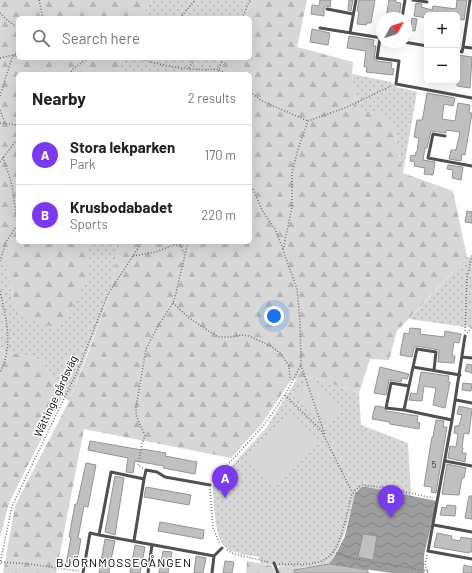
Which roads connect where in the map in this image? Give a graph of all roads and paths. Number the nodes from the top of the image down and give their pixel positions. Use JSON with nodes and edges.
{"nodes":[{"id":1,"x":39,"y":0,"type":"edge"},
{"id":2,"x":195,"y":0,"type":"edge"},
{"id":3,"x":250,"y":0,"type":"edge"},
{"id":4,"x":356,"y":0,"type":"edge"},
{"id":5,"x":406,"y":0,"type":"edge"},
{"id":6,"x":413,"y":0,"type":"edge"},
{"id":7,"x":470,"y":0,"type":"edge"},
{"id":8,"x":427,"y":2,"type":"dead end"},
{"id":9,"x":326,"y":9,"type":"dead end"},
{"id":10,"x":403,"y":12,"type":"edge"},
{"id":11,"x":0,"y":13,"type":"edge"},
{"id":12,"x":353,"y":14,"type":"junction"},
{"id":13,"x":43,"y":16,"type":"edge"},
{"id":14,"x":182,"y":16,"type":"edge"},
{"id":15,"x":243,"y":16,"type":"edge"},
{"id":16,"x":467,"y":23,"type":"junction"},
{"id":17,"x":472,"y":24,"type":"edge"},
{"id":18,"x":16,"y":27,"type":"edge"},
{"id":19,"x":320,"y":28,"type":"dead end"},
{"id":20,"x":350,"y":33,"type":"junction"},
{"id":21,"x":376,"y":37,"type":"edge"},
{"id":22,"x":412,"y":43,"type":"edge"},
{"id":23,"x":424,"y":45,"type":"edge"},
{"id":24,"x":463,"y":47,"type":"junction"},
{"id":25,"x":379,"y":48,"type":"edge"},
{"id":26,"x":472,"y":48,"type":"edge"},
{"id":27,"x":460,"y":52,"type":"edge"},
{"id":28,"x":16,"y":54,"type":"edge"},
{"id":29,"x":13,"y":55,"type":"junction"},
{"id":30,"x":0,"y":58,"type":"edge"},
{"id":31,"x":85,"y":60,"type":"edge"},
{"id":32,"x":150,"y":60,"type":"edge"},
{"id":33,"x":194,"y":60,"type":"edge"},
{"id":34,"x":222,"y":60,"type":"edge"},
{"id":35,"x":189,"y":68,"type":"junction"},
{"id":36,"x":218,"y":69,"type":"junction"},
{"id":37,"x":71,"y":72,"type":"edge"},
{"id":38,"x":217,"y":72,"type":"edge"},
{"id":39,"x":223,"y":72,"type":"edge"},
{"id":40,"x":396,"y":84,"type":"junction"},
{"id":41,"x":252,"y":94,"type":"edge"},
{"id":42,"x":0,"y":96,"type":"edge"},
{"id":43,"x":472,"y":98,"type":"edge"},
{"id":44,"x":0,"y":110,"type":"edge"},
{"id":45,"x":308,"y":121,"type":"junction"},
{"id":46,"x":0,"y":123,"type":"edge"},
{"id":47,"x":6,"y":124,"type":"junction"},
{"id":48,"x":16,"y":126,"type":"edge"},
{"id":49,"x":445,"y":136,"type":"dead end"},
{"id":50,"x":16,"y":141,"type":"edge"},
{"id":51,"x":3,"y":157,"type":"junction"},
{"id":52,"x":0,"y":162,"type":"edge"},
{"id":53,"x":472,"y":166,"type":"edge"},
{"id":54,"x":252,"y":189,"type":"edge"},
{"id":55,"x":16,"y":212,"type":"edge"},
{"id":56,"x":16,"y":226,"type":"edge"},
{"id":57,"x":141,"y":244,"type":"edge"},
{"id":58,"x":188,"y":244,"type":"edge"},
{"id":59,"x":283,"y":250,"type":"junction"},
{"id":60,"x":185,"y":254,"type":"junction"},
{"id":61,"x":472,"y":255,"type":"edge"},
{"id":62,"x":133,"y":256,"type":"junction"},
{"id":63,"x":0,"y":261,"type":"edge"},
{"id":64,"x":0,"y":291,"type":"edge"},
{"id":65,"x":173,"y":303,"type":"junction"},
{"id":66,"x":472,"y":327,"type":"edge"},
{"id":67,"x":465,"y":336,"type":"junction"},
{"id":68,"x":463,"y":357,"type":"junction"},
{"id":69,"x":472,"y":358,"type":"edge"},
{"id":70,"x":301,"y":365,"type":"junction"},
{"id":71,"x":413,"y":367,"type":"junction"},
{"id":72,"x":434,"y":370,"type":"junction"},
{"id":73,"x":0,"y":373,"type":"edge"},
{"id":74,"x":460,"y":375,"type":"junction"},
{"id":75,"x":290,"y":380,"type":"dead end"},
{"id":76,"x":409,"y":386,"type":"junction"},
{"id":77,"x":284,"y":395,"type":"junction"},
{"id":78,"x":456,"y":400,"type":"junction"},
{"id":79,"x":472,"y":403,"type":"edge"},
{"id":80,"x":404,"y":410,"type":"junction"},
{"id":81,"x":452,"y":420,"type":"junction"},
{"id":82,"x":327,"y":439,"type":"junction"},
{"id":83,"x":445,"y":461,"type":"junction"},
{"id":84,"x":472,"y":466,"type":"edge"},
{"id":85,"x":146,"y":470,"type":"junction"},
{"id":86,"x":144,"y":479,"type":"junction"},
{"id":87,"x":210,"y":485,"type":"junction"},
{"id":88,"x":352,"y":492,"type":"junction"},
{"id":89,"x":439,"y":500,"type":"junction"},
{"id":90,"x":434,"y":525,"type":"junction"},
{"id":91,"x":472,"y":532,"type":"edge"},
{"id":92,"x":99,"y":535,"type":"junction"},
{"id":93,"x":134,"y":541,"type":"junction"},
{"id":94,"x":152,"y":545,"type":"junction"},
{"id":95,"x":222,"y":548,"type":"junction"},
{"id":96,"x":428,"y":551,"type":"junction"},
{"id":97,"x":334,"y":552,"type":"junction"},
{"id":98,"x":214,"y":556,"type":"junction"},
{"id":99,"x":472,"y":559,"type":"edge"},
{"id":100,"x":0,"y":563,"type":"edge"},
{"id":101,"x":274,"y":563,"type":"junction"},
{"id":102,"x":83,"y":572,"type":"edge"},
{"id":103,"x":428,"y":572,"type":"edge"},
{"id":104,"x":148,"y":573,"type":"edge"},
{"id":105,"x":212,"y":573,"type":"edge"},
{"id":106,"x":278,"y":573,"type":"edge"}],
"edges":[{"from":1,"to":13,"type":"path"},
{"from":2,"to":14,"type":"path"},
{"from":3,"to":15,"type":"path"},
{"from":4,"to":12,"type":"lane"},
{"from":5,"to":10,"type":"lane"},
{"from":6,"to":8,"type":"lane"},
{"from":7,"to":16,"type":"lane"},
{"from":9,"to":12,"type":"lane"},
{"from":11,"to":18,"type":"path"},
{"from":12,"to":20,"type":"lane"},
{"from":16,"to":17,"type":"lane"},
{"from":16,"to":24,"type":"lane"},
{"from":19,"to":20,"type":"lane"},
{"from":20,"to":21,"type":"lane"},
{"from":22,"to":23,"type":"lane"},
{"from":24,"to":26,"type":"lane"},
{"from":24,"to":27,"type":"lane"},
{"from":25,"to":40,"type":"lane"},
{"from":28,"to":29,"type":"path"},
{"from":29,"to":30,"type":"path"},
{"from":29,"to":42,"type":"path"},
{"from":31,"to":37,"type":"path"},
{"from":32,"to":35,"type":"path"},
{"from":33,"to":35,"type":"path"},
{"from":34,"to":36,"type":"path"},
{"from":35,"to":36,"type":"path"},
{"from":36,"to":38,"type":"path"},
{"from":36,"to":39,"type":"path"},
{"from":40,"to":43,"type":"lane"},
{"from":40,"to":45,"type":"path"},
{"from":41,"to":45,"type":"path"},
{"from":44,"to":47,"type":"path"},
{"from":45,"to":59,"type":"path"},
{"from":46,"to":47,"type":"path"},
{"from":47,"to":48,"type":"path"},
{"from":49,"to":53,"type":"lane"},
{"from":50,"to":51,"type":"path"},
{"from":51,"to":52,"type":"path"},
{"from":51,"to":55,"type":"path"},
{"from":54,"to":59,"type":"path"},
{"from":56,"to":63,"type":"path"},
{"from":57,"to":62,"type":"path","name":"Wättinge gårdsväg"},
{"from":58,"to":60,"type":"path"},
{"from":59,"to":70,"type":"path"},
{"from":60,"to":62,"type":"path"},
{"from":60,"to":65,"type":"path"},
{"from":61,"to":67,"type":"path"},
{"from":62,"to":100,"type":"path","name":"Wättinge gårdsväg"},
{"from":64,"to":73,"type":"path"},
{"from":65,"to":75,"type":"path"},
{"from":65,"to":85,"type":"path"},
{"from":66,"to":67,"type":"path"},
{"from":67,"to":68,"type":"lane"},
{"from":68,"to":69,"type":"lane"},
{"from":68,"to":74,"type":"lane"},
{"from":70,"to":77,"type":"path"},
{"from":70,"to":82,"type":"path"},
{"from":71,"to":72,"type":"lane"},
{"from":71,"to":72,"type":"lane"},
{"from":71,"to":76,"type":"lane"},
{"from":72,"to":74,"type":"lane"},
{"from":74,"to":78,"type":"lane"},
{"from":76,"to":80,"type":"lane"},
{"from":76,"to":80,"type":"lane"},
{"from":77,"to":82,"type":"path"},
{"from":77,"to":87,"type":"path"},
{"from":78,"to":79,"type":"lane"},
{"from":78,"to":81,"type":"lane"},
{"from":80,"to":81,"type":"lane"},
{"from":81,"to":83,"type":"lane"},
{"from":82,"to":88,"type":"path"},
{"from":83,"to":84,"type":"lane"},
{"from":83,"to":89,"type":"lane"},
{"from":85,"to":86,"type":"lane"},
{"from":85,"to":87,"type":"lane"},
{"from":86,"to":92,"type":"lane"},
{"from":86,"to":93,"type":"lane"},
{"from":87,"to":95,"type":"path"},
{"from":88,"to":89,"type":"path"},
{"from":88,"to":97,"type":"path"},
{"from":89,"to":90,"type":"lane"},
{"from":90,"to":91,"type":"lane"},
{"from":90,"to":96,"type":"lane"},
{"from":92,"to":93,"type":"lane"},
{"from":92,"to":102,"type":"lane"},
{"from":93,"to":94,"type":"lane"},
{"from":94,"to":98,"type":"lane"},
{"from":94,"to":104,"type":"lane"},
{"from":95,"to":98,"type":"lane"},
{"from":95,"to":101,"type":"path"},
{"from":96,"to":99,"type":"lane"},
{"from":96,"to":103,"type":"path"},
{"from":97,"to":101,"type":"path"},
{"from":97,"to":103,"type":"path"},
{"from":98,"to":105,"type":"lane"},
{"from":100,"to":102,"type":"path"},
{"from":101,"to":106,"type":"lane"}]}
